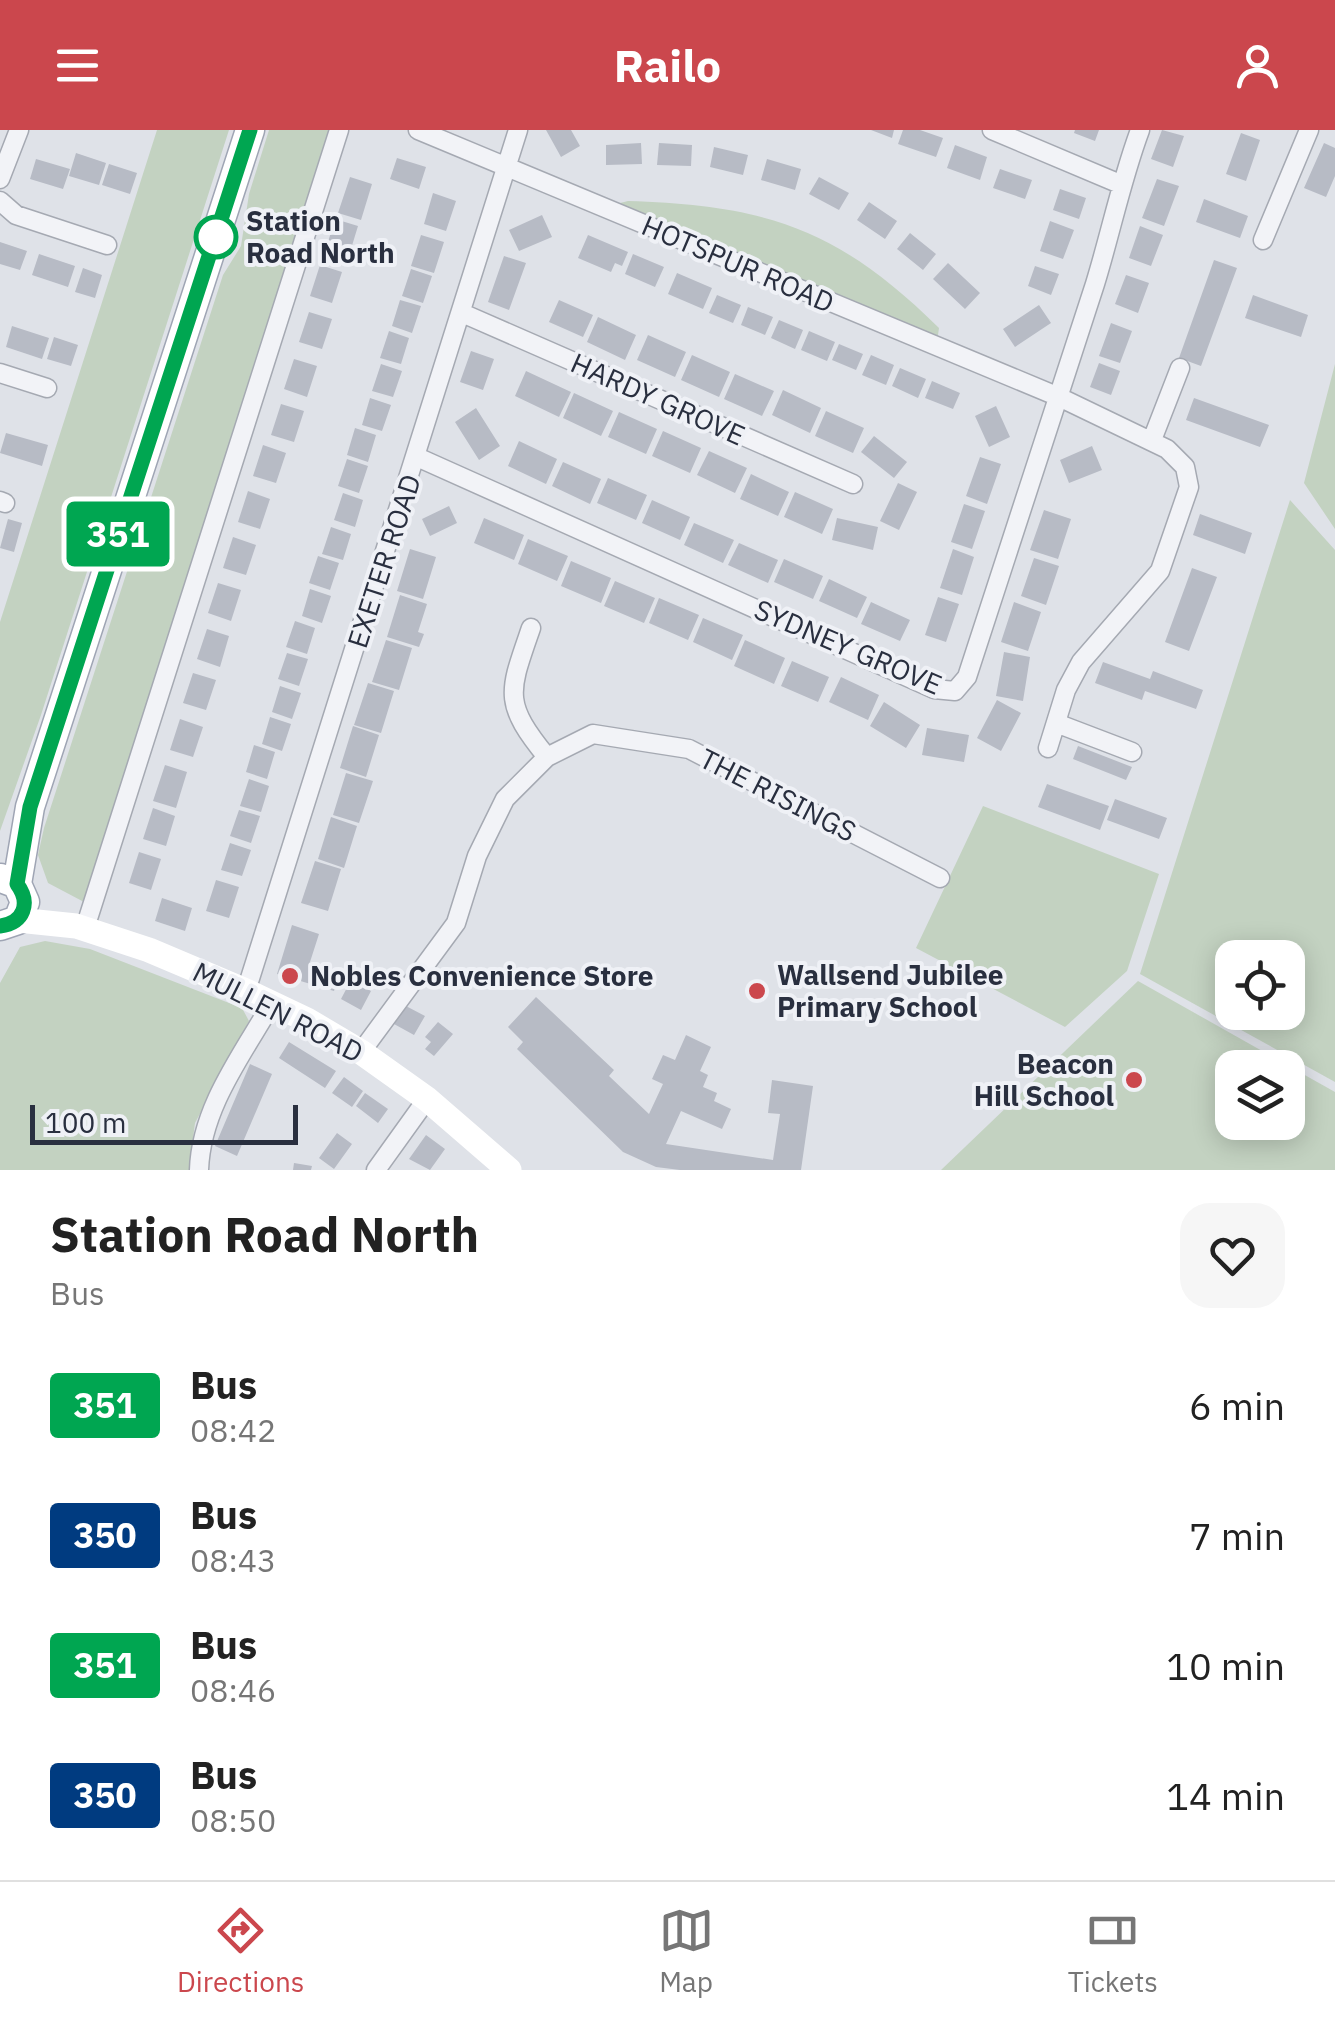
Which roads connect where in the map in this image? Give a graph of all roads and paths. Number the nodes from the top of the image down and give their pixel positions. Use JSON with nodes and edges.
{"nodes":[{"id":1,"x":19,"y":130,"type":"edge"},
{"id":2,"x":250,"y":130,"type":"edge"},
{"id":3,"x":338,"y":130,"type":"edge"},
{"id":4,"x":418,"y":130,"type":"edge"},
{"id":5,"x":518,"y":130,"type":"edge"},
{"id":6,"x":992,"y":130,"type":"edge"},
{"id":7,"x":1140,"y":130,"type":"edge"},
{"id":8,"x":1309,"y":130,"type":"edge"},
{"id":9,"x":506,"y":168,"type":"junction"},
{"id":10,"x":0,"y":179,"type":"edge"},
{"id":11,"x":1120,"y":184,"type":"junction"},
{"id":12,"x":0,"y":201,"type":"edge"},
{"id":13,"x":1263,"y":240,"type":"dead end"},
{"id":14,"x":107,"y":245,"type":"dead end"},
{"id":15,"x":462,"y":313,"type":"junction"},
{"id":16,"x":1180,"y":368,"type":"dead end"},
{"id":17,"x":0,"y":373,"type":"edge"},
{"id":18,"x":47,"y":388,"type":"dead end"},
{"id":19,"x":1059,"y":397,"type":"junction"},
{"id":20,"x":1152,"y":440,"type":"junction"},
{"id":21,"x":417,"y":456,"type":"junction"},
{"id":22,"x":853,"y":484,"type":"dead end"},
{"id":23,"x":531,"y":628,"type":"dead end"},
{"id":24,"x":1056,"y":723,"type":"junction"},
{"id":25,"x":1048,"y":748,"type":"dead end"},
{"id":26,"x":1132,"y":752,"type":"dead end"},
{"id":27,"x":547,"y":757,"type":"junction"},
{"id":28,"x":940,"y":878,"type":"dead end"},
{"id":29,"x":8,"y":904,"type":"edge"},
{"id":30,"x":80,"y":927,"type":"junction"},
{"id":31,"x":246,"y":990,"type":"junction"},
{"id":32,"x":272,"y":1003,"type":"junction"},
{"id":33,"x":361,"y":1052,"type":"junction"},
{"id":34,"x":427,"y":1100,"type":"junction"},
{"id":35,"x":200,"y":1170,"type":"edge"},
{"id":36,"x":376,"y":1170,"type":"edge"},
{"id":37,"x":509,"y":1170,"type":"edge"}],
"edges":[{"from":1,"to":10,"type":"street"},
{"from":2,"to":29,"type":"main road"},
{"from":3,"to":30,"type":"street"},
{"from":4,"to":9,"type":"street","name":"HOTSPUR ROAD"},
{"from":5,"to":9,"type":"street","name":"EXETER ROAD"},
{"from":6,"to":11,"type":"street"},
{"from":7,"to":11,"type":"street","name":"SYDNEY GROVE"},
{"from":8,"to":13,"type":"street"},
{"from":9,"to":15,"type":"street","name":"EXETER ROAD"},
{"from":9,"to":19,"type":"street","name":"HOTSPUR ROAD"},
{"from":11,"to":19,"type":"street","name":"SYDNEY GROVE"},
{"from":12,"to":14,"type":"street"},
{"from":15,"to":21,"type":"street","name":"EXETER ROAD"},
{"from":15,"to":22,"type":"street","name":"HARDY GROVE"},
{"from":16,"to":20,"type":"street"},
{"from":17,"to":18,"type":"street"},
{"from":19,"to":20,"type":"street","name":"HOTSPUR ROAD"},
{"from":19,"to":21,"type":"street","name":"SYDNEY GROVE"},
{"from":20,"to":24,"type":"street","name":"HOTSPUR ROAD"},
{"from":21,"to":31,"type":"street","name":"EXETER ROAD"},
{"from":23,"to":27,"type":"street"},
{"from":24,"to":25,"type":"street","name":"HOTSPUR ROAD"},
{"from":24,"to":26,"type":"street"},
{"from":27,"to":28,"type":"street","name":"THE RISINGS"},
{"from":27,"to":33,"type":"street","name":"THE RISINGS"},
{"from":29,"to":30,"type":"street","name":"MULLEN ROAD"},
{"from":30,"to":31,"type":"street","name":"MULLEN ROAD"},
{"from":31,"to":32,"type":"street","name":"MULLEN ROAD"},
{"from":32,"to":33,"type":"street","name":"MULLEN ROAD"},
{"from":32,"to":35,"type":"street"},
{"from":33,"to":34,"type":"street","name":"MULLEN ROAD"},
{"from":34,"to":36,"type":"street"},
{"from":34,"to":37,"type":"street","name":"MULLEN ROAD"}]}
